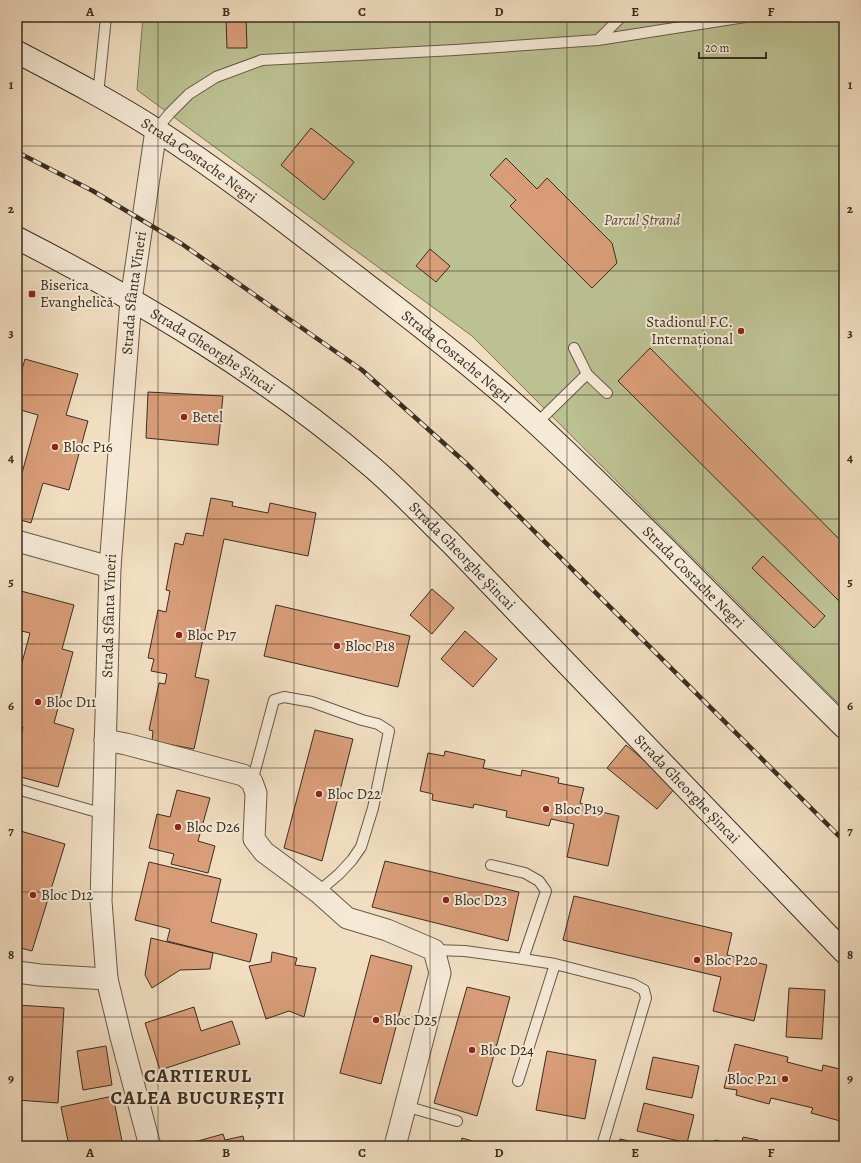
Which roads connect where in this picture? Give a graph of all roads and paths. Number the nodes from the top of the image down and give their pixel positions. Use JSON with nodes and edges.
{"nodes":[{"id":1,"x":106,"y":17,"type":"edge"},
{"id":2,"x":621,"y":17,"type":"edge"},
{"id":3,"x":745,"y":17,"type":"edge"},
{"id":4,"x":598,"y":40,"type":"junction"},
{"id":5,"x":17,"y":52,"type":"edge"},
{"id":6,"x":98,"y":96,"type":"junction"},
{"id":7,"x":156,"y":130,"type":"junction"},
{"id":8,"x":17,"y":238,"type":"edge"},
{"id":9,"x":131,"y":300,"type":"junction"},
{"id":10,"x":574,"y":348,"type":"dead end"},
{"id":11,"x":587,"y":374,"type":"junction"},
{"id":12,"x":607,"y":393,"type":"dead end"},
{"id":13,"x":536,"y":424,"type":"junction"},
{"id":14,"x":17,"y":541,"type":"edge"},
{"id":15,"x":110,"y":567,"type":"junction"},
{"id":16,"x":844,"y":727,"type":"edge"},
{"id":17,"x":105,"y":740,"type":"junction"},
{"id":18,"x":252,"y":782,"type":"junction"},
{"id":19,"x":17,"y":789,"type":"edge"},
{"id":20,"x":104,"y":814,"type":"junction"},
{"id":21,"x":491,"y":865,"type":"dead end"},
{"id":22,"x":318,"y":892,"type":"junction"},
{"id":23,"x":434,"y":950,"type":"junction"},
{"id":24,"x":844,"y":952,"type":"edge"},
{"id":25,"x":523,"y":959,"type":"junction"},
{"id":26,"x":555,"y":964,"type":"junction"},
{"id":27,"x":17,"y":972,"type":"edge"},
{"id":28,"x":107,"y":979,"type":"junction"},
{"id":29,"x":518,"y":1081,"type":"dead end"},
{"id":30,"x":405,"y":1106,"type":"junction"},
{"id":31,"x":457,"y":1121,"type":"dead end"},
{"id":32,"x":150,"y":1146,"type":"edge"},
{"id":33,"x":395,"y":1146,"type":"edge"},
{"id":34,"x":602,"y":1146,"type":"edge"}],
"edges":[{"from":1,"to":6,"type":"lane"},
{"from":2,"to":4,"type":"lane"},
{"from":3,"to":4,"type":"lane"},
{"from":4,"to":7,"type":"lane"},
{"from":5,"to":6,"type":"main road","name":"Strada Costache Negri"},
{"from":6,"to":7,"type":"main road","name":"Strada Costache Negri"},
{"from":7,"to":9,"type":"street","name":"Strada Sfânta Vineri"},
{"from":7,"to":13,"type":"main road","name":"Strada Costache Negri"},
{"from":8,"to":9,"type":"main road","name":"Strada Gheorghe Șincai"},
{"from":9,"to":15,"type":"street","name":"Strada Sfânta Vineri"},
{"from":9,"to":24,"type":"main road","name":"Strada Gheorghe Șincai"},
{"from":10,"to":11,"type":"lane"},
{"from":11,"to":12,"type":"lane"},
{"from":11,"to":13,"type":"lane"},
{"from":13,"to":16,"type":"main road","name":"Strada Costache Negri"},
{"from":14,"to":15,"type":"street"},
{"from":15,"to":17,"type":"street","name":"Strada Sfânta Vineri"},
{"from":17,"to":18,"type":"street"},
{"from":17,"to":20,"type":"street","name":"Strada Sfânta Vineri"},
{"from":18,"to":22,"type":"street"},
{"from":18,"to":22,"type":"lane"},
{"from":19,"to":20,"type":"lane"},
{"from":20,"to":28,"type":"street","name":"Strada Sfânta Vineri"},
{"from":21,"to":25,"type":"lane"},
{"from":22,"to":23,"type":"street"},
{"from":23,"to":25,"type":"lane"},
{"from":23,"to":30,"type":"street"},
{"from":25,"to":26,"type":"lane"},
{"from":26,"to":29,"type":"lane"},
{"from":26,"to":34,"type":"lane"},
{"from":27,"to":28,"type":"street"},
{"from":28,"to":32,"type":"street","name":"Strada Sfânta Vineri"},
{"from":30,"to":31,"type":"lane"},
{"from":30,"to":33,"type":"street"}]}
